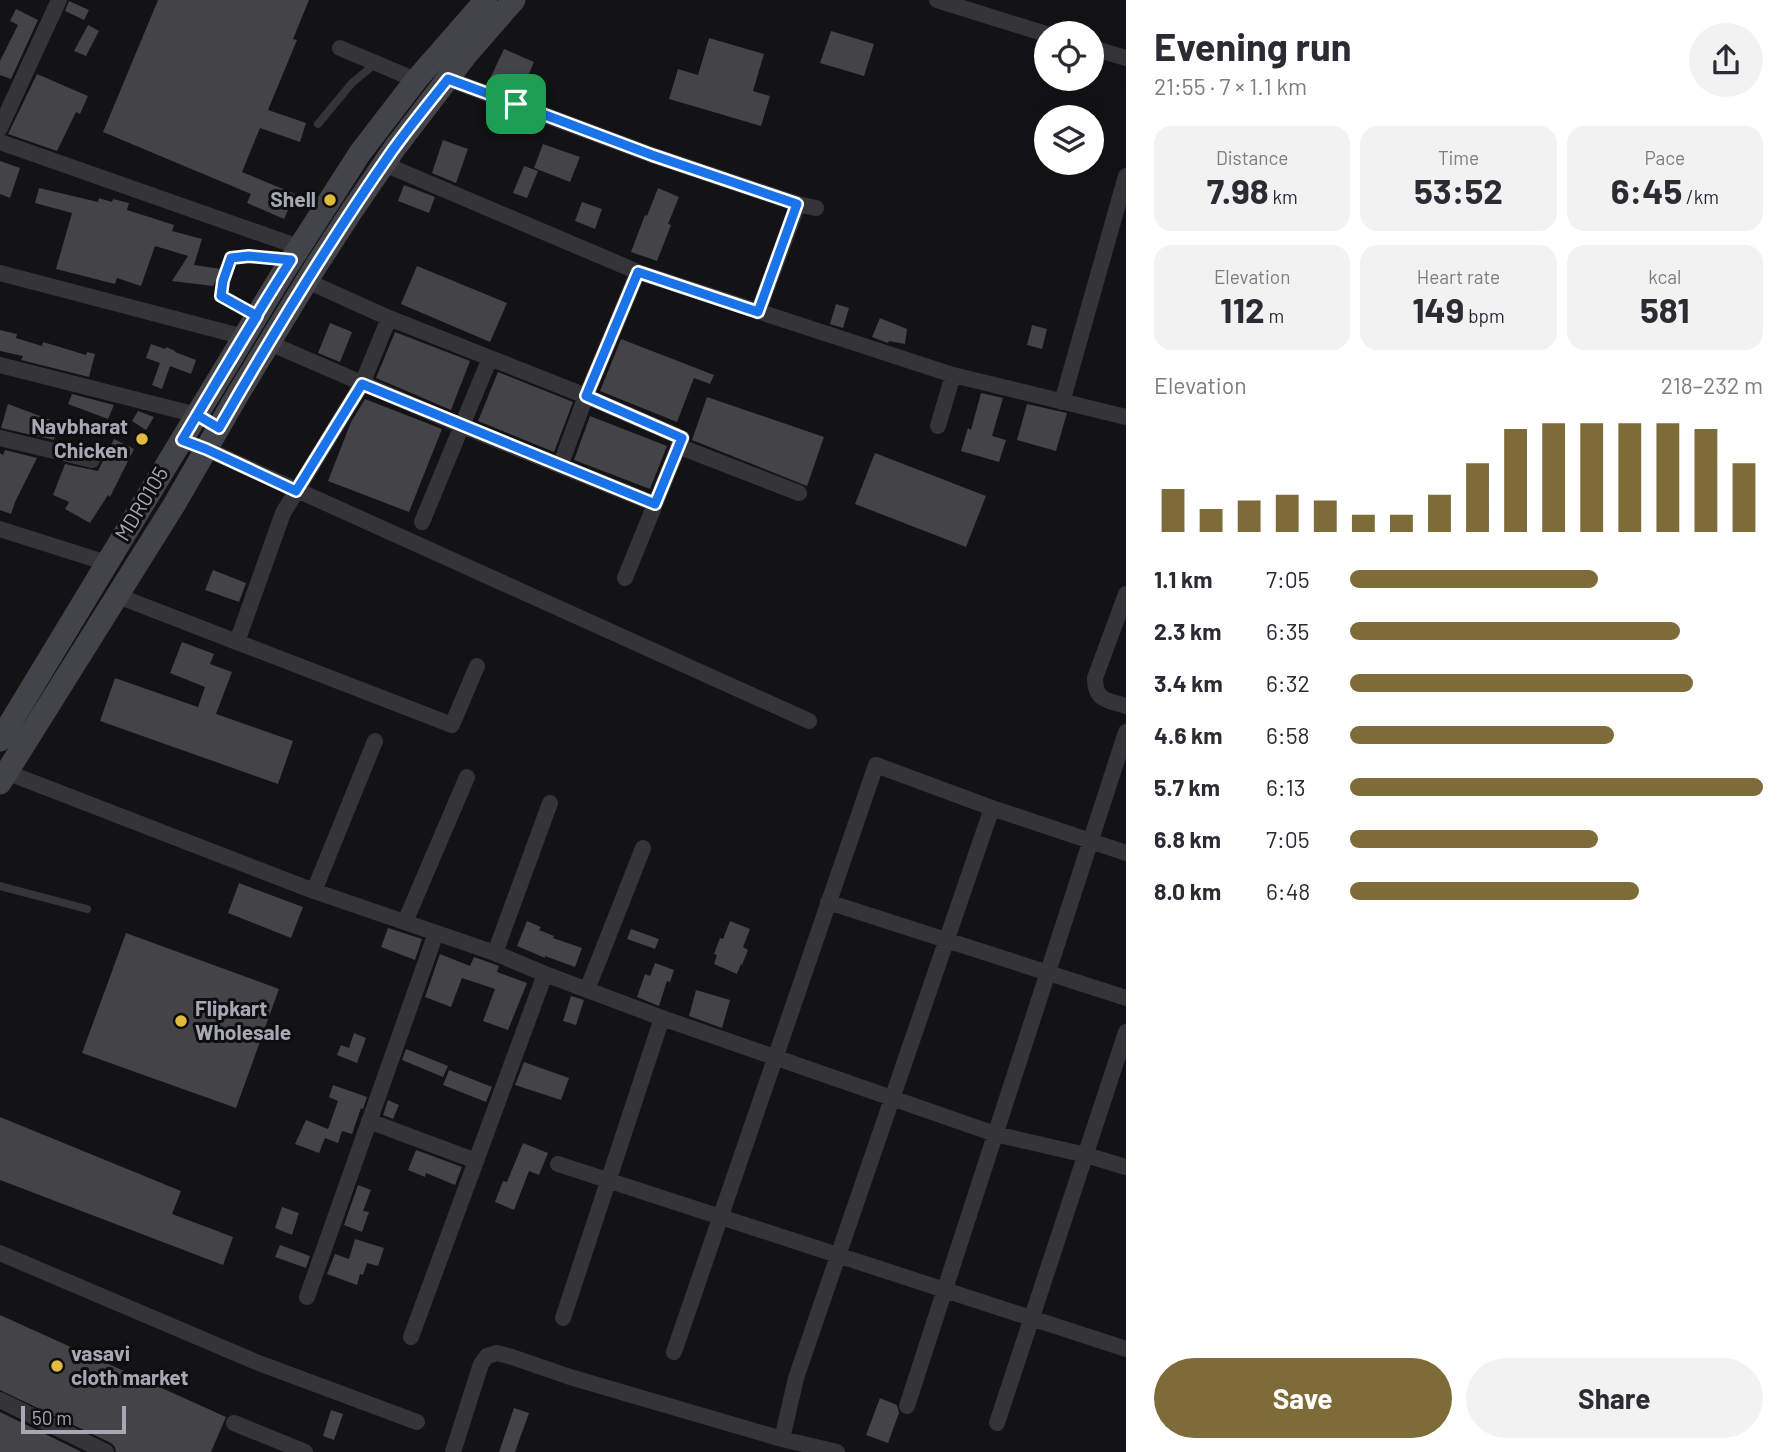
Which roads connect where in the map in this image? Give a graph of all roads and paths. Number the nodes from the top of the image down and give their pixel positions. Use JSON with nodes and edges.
{"nodes":[{"id":1,"x":486,"y":0,"type":"edge"},
{"id":2,"x":513,"y":0,"type":"edge"},
{"id":3,"x":937,"y":0,"type":"edge"},
{"id":4,"x":54,"y":2,"type":"edge"},
{"id":5,"x":1034,"y":30,"type":"edge"},
{"id":6,"x":340,"y":48,"type":"dead end"},
{"id":7,"x":1104,"y":52,"type":"edge"},
{"id":8,"x":1126,"y":58,"type":"edge"},
{"id":9,"x":377,"y":63,"type":"junction"},
{"id":10,"x":448,"y":79,"type":"junction"},
{"id":11,"x":416,"y":80,"type":"junction"},
{"id":12,"x":6,"y":100,"type":"edge"},
{"id":13,"x":318,"y":124,"type":"dead end"},
{"id":14,"x":0,"y":128,"type":"edge"},
{"id":15,"x":0,"y":142,"type":"edge"},
{"id":16,"x":384,"y":164,"type":"junction"},
{"id":17,"x":1126,"y":176,"type":"edge"},
{"id":18,"x":797,"y":204,"type":"junction"},
{"id":19,"x":816,"y":208,"type":"dead end"},
{"id":20,"x":295,"y":253,"type":"junction"},
{"id":21,"x":638,"y":272,"type":"junction"},
{"id":22,"x":0,"y":273,"type":"edge"},
{"id":23,"x":307,"y":281,"type":"junction"},
{"id":24,"x":758,"y":312,"type":"junction"},
{"id":25,"x":257,"y":316,"type":"junction"},
{"id":26,"x":389,"y":318,"type":"junction"},
{"id":27,"x":244,"y":337,"type":"junction"},
{"id":28,"x":269,"y":343,"type":"junction"},
{"id":29,"x":491,"y":358,"type":"junction"},
{"id":30,"x":0,"y":365,"type":"edge"},
{"id":31,"x":953,"y":376,"type":"junction"},
{"id":32,"x":362,"y":384,"type":"junction"},
{"id":33,"x":586,"y":396,"type":"junction"},
{"id":34,"x":1062,"y":402,"type":"junction"},
{"id":35,"x":197,"y":415,"type":"junction"},
{"id":36,"x":1126,"y":417,"type":"edge"},
{"id":37,"x":462,"y":426,"type":"junction"},
{"id":38,"x":938,"y":426,"type":"dead end"},
{"id":39,"x":219,"y":428,"type":"junction"},
{"id":40,"x":0,"y":438,"type":"edge"},
{"id":41,"x":182,"y":440,"type":"junction"},
{"id":42,"x":678,"y":446,"type":"junction"},
{"id":43,"x":206,"y":449,"type":"junction"},
{"id":44,"x":92,"y":460,"type":"dead end"},
{"id":45,"x":560,"y":466,"type":"junction"},
{"id":46,"x":296,"y":491,"type":"junction"},
{"id":47,"x":799,"y":493,"type":"dead end"},
{"id":48,"x":655,"y":504,"type":"junction"},
{"id":49,"x":422,"y":522,"type":"dead end"},
{"id":50,"x":0,"y":529,"type":"edge"},
{"id":51,"x":107,"y":563,"type":"junction"},
{"id":52,"x":625,"y":578,"type":"dead end"},
{"id":53,"x":1126,"y":594,"type":"edge"},
{"id":54,"x":118,"y":596,"type":"junction"},
{"id":55,"x":237,"y":642,"type":"junction"},
{"id":56,"x":477,"y":666,"type":"dead end"},
{"id":57,"x":1126,"y":706,"type":"edge"},
{"id":58,"x":809,"y":721,"type":"dead end"},
{"id":59,"x":1126,"y":732,"type":"edge"},
{"id":60,"x":0,"y":740,"type":"edge"},
{"id":61,"x":375,"y":741,"type":"dead end"},
{"id":62,"x":3,"y":777,"type":"edge"},
{"id":63,"x":467,"y":777,"type":"dead end"},
{"id":64,"x":550,"y":803,"type":"dead end"},
{"id":65,"x":992,"y":808,"type":"junction"},
{"id":66,"x":1091,"y":841,"type":"junction"},
{"id":67,"x":643,"y":848,"type":"dead end"},
{"id":68,"x":1126,"y":853,"type":"edge"},
{"id":69,"x":0,"y":886,"type":"edge"},
{"id":70,"x":314,"y":891,"type":"junction"},
{"id":71,"x":828,"y":902,"type":"junction"},
{"id":72,"x":87,"y":909,"type":"dead end"},
{"id":73,"x":405,"y":922,"type":"junction"},
{"id":74,"x":436,"y":933,"type":"junction"},
{"id":75,"x":947,"y":940,"type":"junction"},
{"id":76,"x":495,"y":953,"type":"junction"},
{"id":77,"x":1048,"y":973,"type":"junction"},
{"id":78,"x":545,"y":974,"type":"junction"},
{"id":79,"x":587,"y":990,"type":"junction"},
{"id":80,"x":1126,"y":998,"type":"edge"},
{"id":81,"x":662,"y":1018,"type":"junction"},
{"id":82,"x":1126,"y":1032,"type":"edge"},
{"id":83,"x":776,"y":1058,"type":"junction"},
{"id":84,"x":893,"y":1098,"type":"junction"},
{"id":85,"x":369,"y":1121,"type":"junction"},
{"id":86,"x":996,"y":1134,"type":"junction"},
{"id":87,"x":1086,"y":1155,"type":"junction"},
{"id":88,"x":476,"y":1161,"type":"junction"},
{"id":89,"x":558,"y":1164,"type":"dead end"},
{"id":90,"x":1126,"y":1167,"type":"edge"},
{"id":91,"x":608,"y":1180,"type":"junction"},
{"id":92,"x":720,"y":1217,"type":"junction"},
{"id":93,"x":0,"y":1253,"type":"edge"},
{"id":94,"x":838,"y":1255,"type":"junction"},
{"id":95,"x":945,"y":1290,"type":"junction"},
{"id":96,"x":307,"y":1297,"type":"dead end"},
{"id":97,"x":563,"y":1318,"type":"dead end"},
{"id":98,"x":1032,"y":1318,"type":"junction"},
{"id":99,"x":411,"y":1337,"type":"dead end"},
{"id":100,"x":1126,"y":1349,"type":"edge"},
{"id":101,"x":674,"y":1352,"type":"dead end"},
{"id":102,"x":0,"y":1400,"type":"edge"},
{"id":103,"x":907,"y":1406,"type":"dead end"},
{"id":104,"x":417,"y":1422,"type":"dead end"},
{"id":105,"x":234,"y":1423,"type":"dead end"},
{"id":106,"x":997,"y":1423,"type":"dead end"},
{"id":107,"x":782,"y":1439,"type":"junction"},
{"id":108,"x":455,"y":1451,"type":"edge"},
{"id":109,"x":106,"y":1452,"type":"edge"},
{"id":110,"x":305,"y":1452,"type":"edge"},
{"id":111,"x":837,"y":1452,"type":"edge"}],
"edges":[{"from":1,"to":11,"type":"main road","name":"MDR0105"},
{"from":2,"to":10,"type":"main road","number":"MDR0105"},
{"from":3,"to":5,"type":"street"},
{"from":4,"to":12,"type":"street"},
{"from":6,"to":9,"type":"street"},
{"from":7,"to":8,"type":"street"},
{"from":9,"to":11,"type":"street"},
{"from":9,"to":13,"type":"lane"},
{"from":10,"to":16,"type":"main road","number":"MDR0105"},
{"from":10,"to":18,"type":"street"},
{"from":11,"to":20,"type":"main road","name":"MDR0105"},
{"from":12,"to":14,"type":"street"},
{"from":15,"to":20,"type":"street"},
{"from":16,"to":21,"type":"street"},
{"from":16,"to":23,"type":"main road","number":"MDR0105"},
{"from":17,"to":34,"type":"street"},
{"from":18,"to":19,"type":"street"},
{"from":18,"to":24,"type":"street"},
{"from":20,"to":25,"type":"main road","name":"MDR0105"},
{"from":20,"to":25,"type":"lane"},
{"from":21,"to":24,"type":"street"},
{"from":21,"to":33,"type":"street"},
{"from":22,"to":27,"type":"street"},
{"from":23,"to":26,"type":"street"},
{"from":23,"to":28,"type":"main road","number":"MDR0105"},
{"from":24,"to":31,"type":"street"},
{"from":25,"to":27,"type":"main road","name":"MDR0105"},
{"from":26,"to":29,"type":"street"},
{"from":26,"to":32,"type":"street"},
{"from":27,"to":35,"type":"main road","name":"MDR0105"},
{"from":28,"to":32,"type":"street"},
{"from":28,"to":39,"type":"main road","number":"MDR0105"},
{"from":29,"to":33,"type":"street"},
{"from":29,"to":37,"type":"street"},
{"from":30,"to":35,"type":"street"},
{"from":31,"to":34,"type":"street"},
{"from":31,"to":38,"type":"street"},
{"from":32,"to":37,"type":"street"},
{"from":32,"to":46,"type":"street"},
{"from":33,"to":42,"type":"street"},
{"from":33,"to":45,"type":"street"},
{"from":34,"to":36,"type":"street"},
{"from":35,"to":39,"type":"street"},
{"from":35,"to":41,"type":"main road","name":"MDR0105"},
{"from":37,"to":45,"type":"street"},
{"from":37,"to":49,"type":"street"},
{"from":39,"to":43,"type":"main road","number":"MDR0105"},
{"from":40,"to":44,"type":"street"},
{"from":41,"to":43,"type":"street"},
{"from":41,"to":51,"type":"main road","name":"MDR0105"},
{"from":42,"to":47,"type":"street"},
{"from":42,"to":48,"type":"street"},
{"from":43,"to":46,"type":"street"},
{"from":43,"to":54,"type":"main road","number":"MDR0105"},
{"from":45,"to":48,"type":"street"},
{"from":46,"to":55,"type":"street"},
{"from":46,"to":58,"type":"street"},
{"from":48,"to":52,"type":"street"},
{"from":50,"to":51,"type":"street"},
{"from":51,"to":60,"type":"main road","name":"MDR0105"},
{"from":53,"to":57,"type":"street"},
{"from":54,"to":55,"type":"street"},
{"from":54,"to":62,"type":"main road","number":"MDR0105"},
{"from":55,"to":56,"type":"street"},
{"from":59,"to":66,"type":"street"},
{"from":61,"to":70,"type":"street"},
{"from":62,"to":70,"type":"street"},
{"from":63,"to":73,"type":"street"},
{"from":64,"to":76,"type":"street"},
{"from":65,"to":66,"type":"street"},
{"from":65,"to":71,"type":"street"},
{"from":65,"to":75,"type":"street"},
{"from":66,"to":68,"type":"street"},
{"from":66,"to":77,"type":"street"},
{"from":67,"to":79,"type":"street"},
{"from":69,"to":72,"type":"lane"},
{"from":70,"to":73,"type":"street"},
{"from":71,"to":75,"type":"street"},
{"from":71,"to":83,"type":"street"},
{"from":73,"to":74,"type":"street"},
{"from":74,"to":76,"type":"street"},
{"from":74,"to":85,"type":"street"},
{"from":75,"to":77,"type":"street"},
{"from":75,"to":84,"type":"street"},
{"from":76,"to":78,"type":"street"},
{"from":77,"to":80,"type":"street"},
{"from":77,"to":86,"type":"street"},
{"from":78,"to":79,"type":"street"},
{"from":78,"to":88,"type":"street"},
{"from":79,"to":81,"type":"street"},
{"from":81,"to":83,"type":"street"},
{"from":81,"to":91,"type":"street"},
{"from":82,"to":87,"type":"street"},
{"from":83,"to":84,"type":"street"},
{"from":83,"to":92,"type":"street"},
{"from":84,"to":86,"type":"street"},
{"from":84,"to":94,"type":"street"},
{"from":85,"to":88,"type":"street"},
{"from":85,"to":96,"type":"street"},
{"from":86,"to":87,"type":"street"},
{"from":86,"to":95,"type":"street"},
{"from":87,"to":90,"type":"street"},
{"from":87,"to":98,"type":"street"},
{"from":88,"to":99,"type":"street"},
{"from":89,"to":91,"type":"street"},
{"from":91,"to":92,"type":"street"},
{"from":91,"to":97,"type":"street"},
{"from":92,"to":94,"type":"street"},
{"from":92,"to":101,"type":"street"},
{"from":93,"to":104,"type":"street"},
{"from":94,"to":95,"type":"street"},
{"from":94,"to":107,"type":"street"},
{"from":95,"to":98,"type":"street"},
{"from":95,"to":103,"type":"street"},
{"from":98,"to":100,"type":"street"},
{"from":98,"to":106,"type":"street"},
{"from":102,"to":109,"type":"street"},
{"from":105,"to":110,"type":"street"},
{"from":107,"to":108,"type":"street"},
{"from":107,"to":111,"type":"street"}]}
